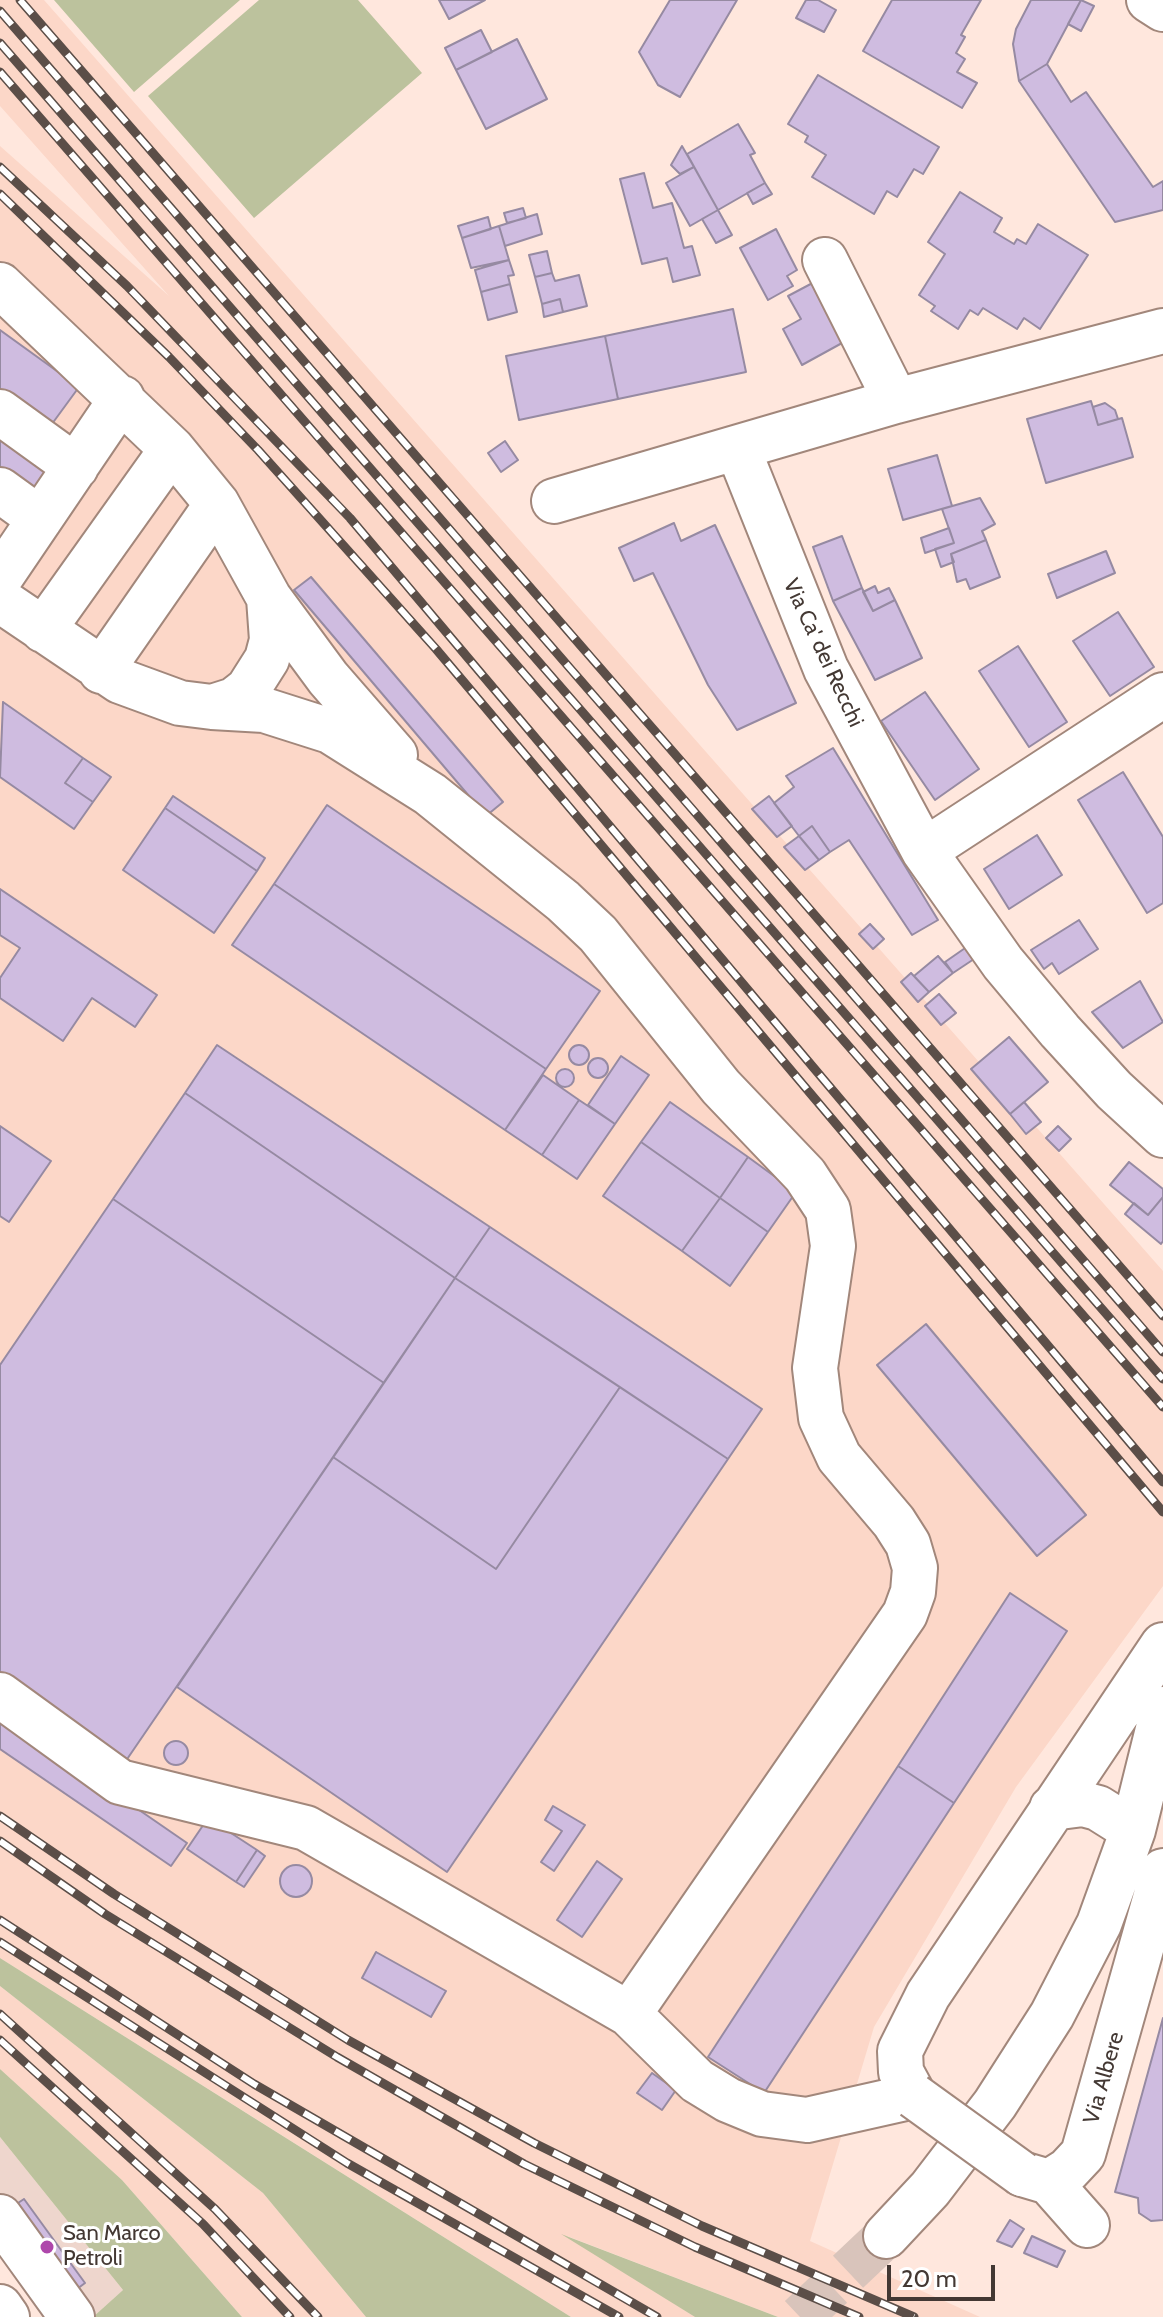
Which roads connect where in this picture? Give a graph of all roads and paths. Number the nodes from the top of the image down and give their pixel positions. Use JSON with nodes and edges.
{"nodes":[{"id":1,"x":1149,"y":0,"type":"edge"},
{"id":2,"x":1163,"y":9,"type":"edge"},
{"id":3,"x":825,"y":260,"type":"dead end"},
{"id":4,"x":0,"y":285,"type":"edge"},
{"id":5,"x":1163,"y":331,"type":"edge"},
{"id":6,"x":122,"y":398,"type":"junction"},
{"id":7,"x":896,"y":401,"type":"junction"},
{"id":8,"x":0,"y":412,"type":"edge"},
{"id":9,"x":172,"y":449,"type":"junction"},
{"id":10,"x":738,"y":449,"type":"junction"},
{"id":11,"x":76,"y":467,"type":"junction"},
{"id":12,"x":0,"y":490,"type":"edge"},
{"id":13,"x":554,"y":501,"type":"dead end"},
{"id":14,"x":217,"y":504,"type":"junction"},
{"id":15,"x":40,"y":519,"type":"junction"},
{"id":16,"x":0,"y":578,"type":"edge"},
{"id":17,"x":269,"y":598,"type":"junction"},
{"id":18,"x":0,"y":600,"type":"edge"},
{"id":19,"x":43,"y":630,"type":"junction"},
{"id":20,"x":101,"y":671,"type":"junction"},
{"id":21,"x":1163,"y":695,"type":"edge"},
{"id":22,"x":212,"y":707,"type":"junction"},
{"id":23,"x":430,"y":794,"type":"junction"},
{"id":24,"x":924,"y":851,"type":"junction"},
{"id":25,"x":1163,"y":1135,"type":"edge"},
{"id":26,"x":1163,"y":1645,"type":"edge"},
{"id":27,"x":0,"y":1695,"type":"edge"},
{"id":28,"x":1163,"y":1709,"type":"edge"},
{"id":29,"x":1158,"y":1750,"type":"edge"},
{"id":30,"x":1052,"y":1808,"type":"junction"},
{"id":31,"x":1133,"y":1830,"type":"junction"},
{"id":32,"x":1163,"y":1871,"type":"edge"},
{"id":33,"x":629,"y":2014,"type":"junction"},
{"id":34,"x":914,"y":2096,"type":"junction"},
{"id":35,"x":1035,"y":2178,"type":"junction"},
{"id":36,"x":0,"y":2217,"type":"edge"},
{"id":37,"x":1087,"y":2225,"type":"dead end"},
{"id":38,"x":886,"y":2236,"type":"tunnel mouth"},
{"id":39,"x":0,"y":2307,"type":"edge"},
{"id":40,"x":7,"y":2317,"type":"edge"},
{"id":41,"x":72,"y":2317,"type":"edge"}],
"edges":[{"from":1,"to":2,"type":"street"},
{"from":3,"to":7,"type":"street"},
{"from":4,"to":6,"type":"street"},
{"from":5,"to":7,"type":"street"},
{"from":6,"to":9,"type":"street"},
{"from":6,"to":11,"type":"street"},
{"from":7,"to":10,"type":"street"},
{"from":8,"to":11,"type":"street"},
{"from":9,"to":14,"type":"street"},
{"from":9,"to":19,"type":"street"},
{"from":10,"to":13,"type":"street"},
{"from":10,"to":24,"type":"street","name":"Via Ca' dei Recchi"},
{"from":11,"to":15,"type":"street"},
{"from":12,"to":15,"type":"street"},
{"from":14,"to":17,"type":"street"},
{"from":14,"to":20,"type":"street"},
{"from":15,"to":16,"type":"street"},
{"from":17,"to":22,"type":"street"},
{"from":17,"to":23,"type":"street"},
{"from":18,"to":19,"type":"street"},
{"from":19,"to":20,"type":"street"},
{"from":20,"to":22,"type":"street"},
{"from":21,"to":24,"type":"street"},
{"from":22,"to":23,"type":"street"},
{"from":23,"to":33,"type":"street"},
{"from":24,"to":25,"type":"street","name":"Via Ca' dei Recchi"},
{"from":26,"to":30,"type":"street"},
{"from":27,"to":33,"type":"street"},
{"from":28,"to":29,"type":"street"},
{"from":29,"to":31,"type":"street"},
{"from":30,"to":31,"type":"street"},
{"from":30,"to":34,"type":"street"},
{"from":31,"to":38,"type":"street"},
{"from":32,"to":35,"type":"street","name":"Via Albere"},
{"from":33,"to":34,"type":"street"},
{"from":34,"to":35,"type":"street","bridge":true},
{"from":35,"to":37,"type":"street"},
{"from":36,"to":41,"type":"street"},
{"from":39,"to":40,"type":"street"}]}
